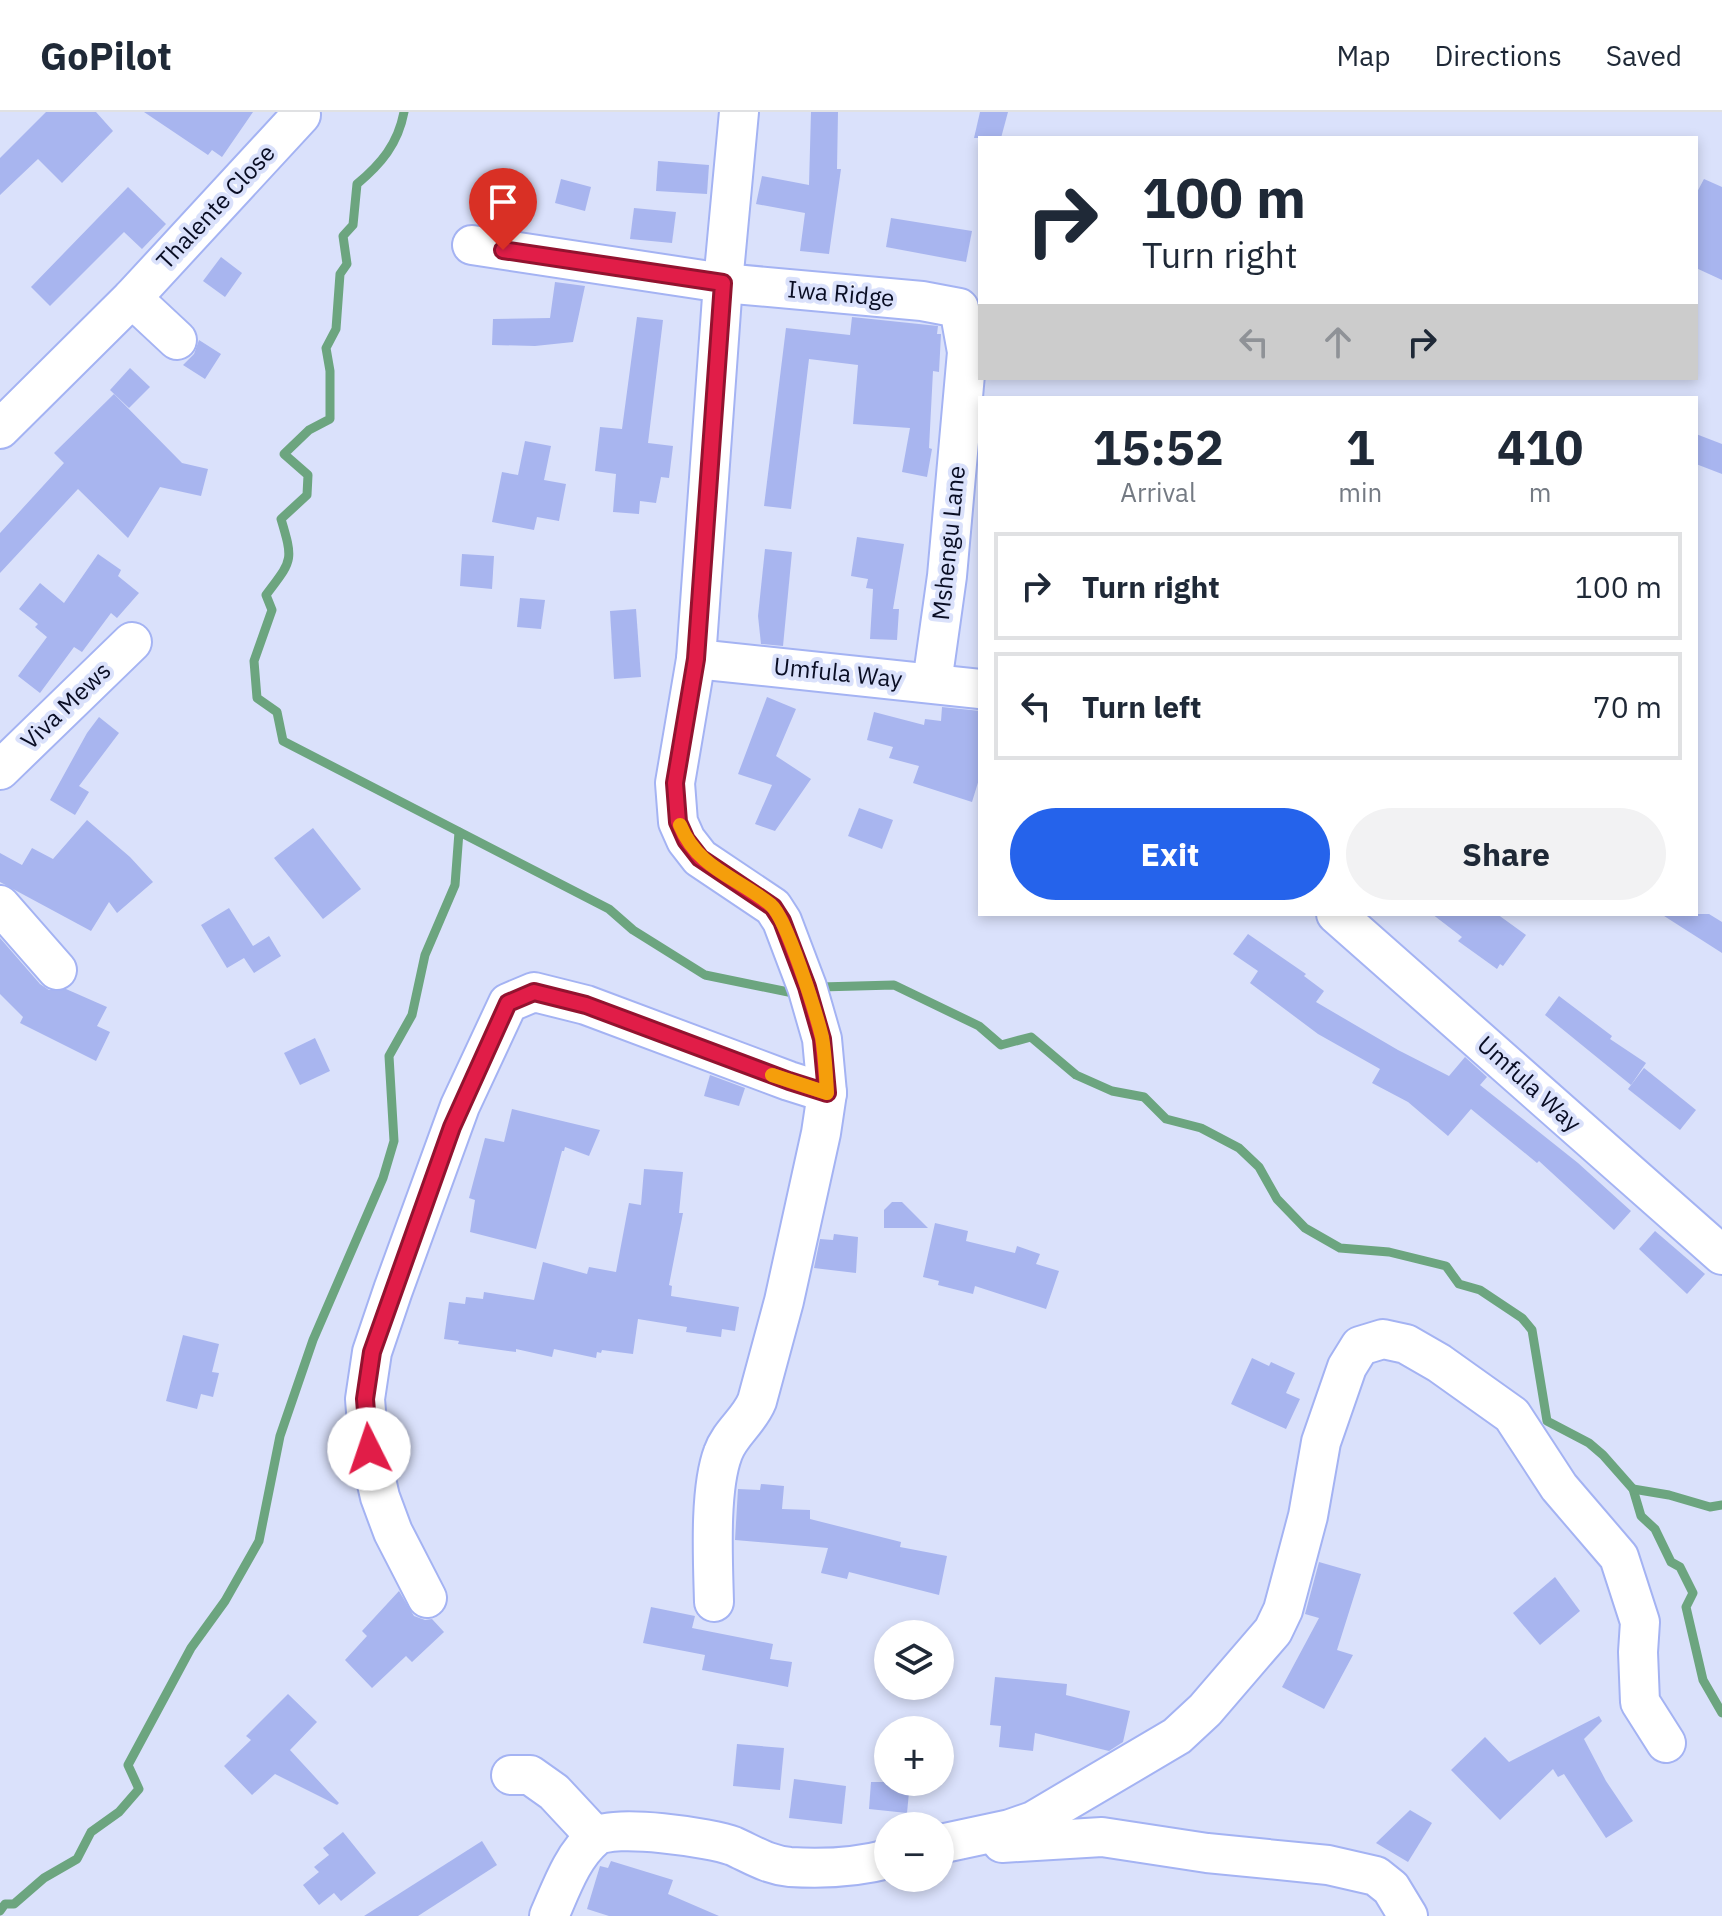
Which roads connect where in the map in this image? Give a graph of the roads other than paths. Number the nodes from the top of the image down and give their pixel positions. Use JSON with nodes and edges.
{"nodes":[{"id":1,"x":739,"y":112,"type":"edge"},
{"id":2,"x":301,"y":115,"type":"dead end"},
{"id":3,"x":472,"y":245,"type":"dead end"},
{"id":4,"x":723,"y":283,"type":"junction"},
{"id":5,"x":132,"y":298,"type":"junction"},
{"id":6,"x":959,"y":308,"type":"joint"},
{"id":7,"x":177,"y":340,"type":"dead end"},
{"id":8,"x":0,"y":429,"type":"edge"},
{"id":9,"x":132,"y":642,"type":"dead end"},
{"id":10,"x":696,"y":659,"type":"junction"},
{"id":11,"x":932,"y":683,"type":"junction"},
{"id":12,"x":978,"y":689,"type":"edge"},
{"id":13,"x":0,"y":770,"type":"edge"},
{"id":14,"x":0,"y":905,"type":"edge"},
{"id":15,"x":1338,"y":916,"type":"edge"},
{"id":16,"x":57,"y":970,"type":"dead end"},
{"id":17,"x":827,"y":1093,"type":"junction"},
{"id":18,"x":1722,"y":1255,"type":"edge"},
{"id":19,"x":427,"y":1598,"type":"dead end"},
{"id":20,"x":714,"y":1602,"type":"dead end"},
{"id":21,"x":1666,"y":1743,"type":"dead end"},
{"id":22,"x":511,"y":1775,"type":"dead end"},
{"id":23,"x":595,"y":1836,"type":"junction"},
{"id":24,"x":954,"y":1841,"type":"edge"},
{"id":25,"x":954,"y":1844,"type":"edge"},
{"id":26,"x":874,"y":1863,"type":"edge"},
{"id":27,"x":549,"y":1916,"type":"edge"},
{"id":28,"x":1408,"y":1916,"type":"edge"}],
"edges":[{"from":1,"to":4,"type":"street"},
{"from":2,"to":5,"type":"street","name":"Thalente Close"},
{"from":3,"to":4,"type":"street","name":"Iwa Ridge"},
{"from":4,"to":6,"type":"street","name":"Iwa Ridge"},
{"from":4,"to":10,"type":"street"},
{"from":5,"to":7,"type":"street"},
{"from":5,"to":8,"type":"street","name":"Thalente Close"},
{"from":6,"to":11,"type":"street","name":"Mshengu Lane"},
{"from":9,"to":13,"type":"street","name":"Viva Mews"},
{"from":10,"to":11,"type":"street","name":"Umfula Way"},
{"from":10,"to":17,"type":"street"},
{"from":11,"to":12,"type":"street","name":"Umfula Way"},
{"from":14,"to":16,"type":"street"},
{"from":15,"to":18,"type":"street","name":"Umfula Way"},
{"from":17,"to":19,"type":"street"},
{"from":17,"to":20,"type":"street"},
{"from":21,"to":24,"type":"street"},
{"from":22,"to":23,"type":"street"},
{"from":23,"to":26,"type":"street"},
{"from":23,"to":27,"type":"street"},
{"from":25,"to":28,"type":"street"}]}
